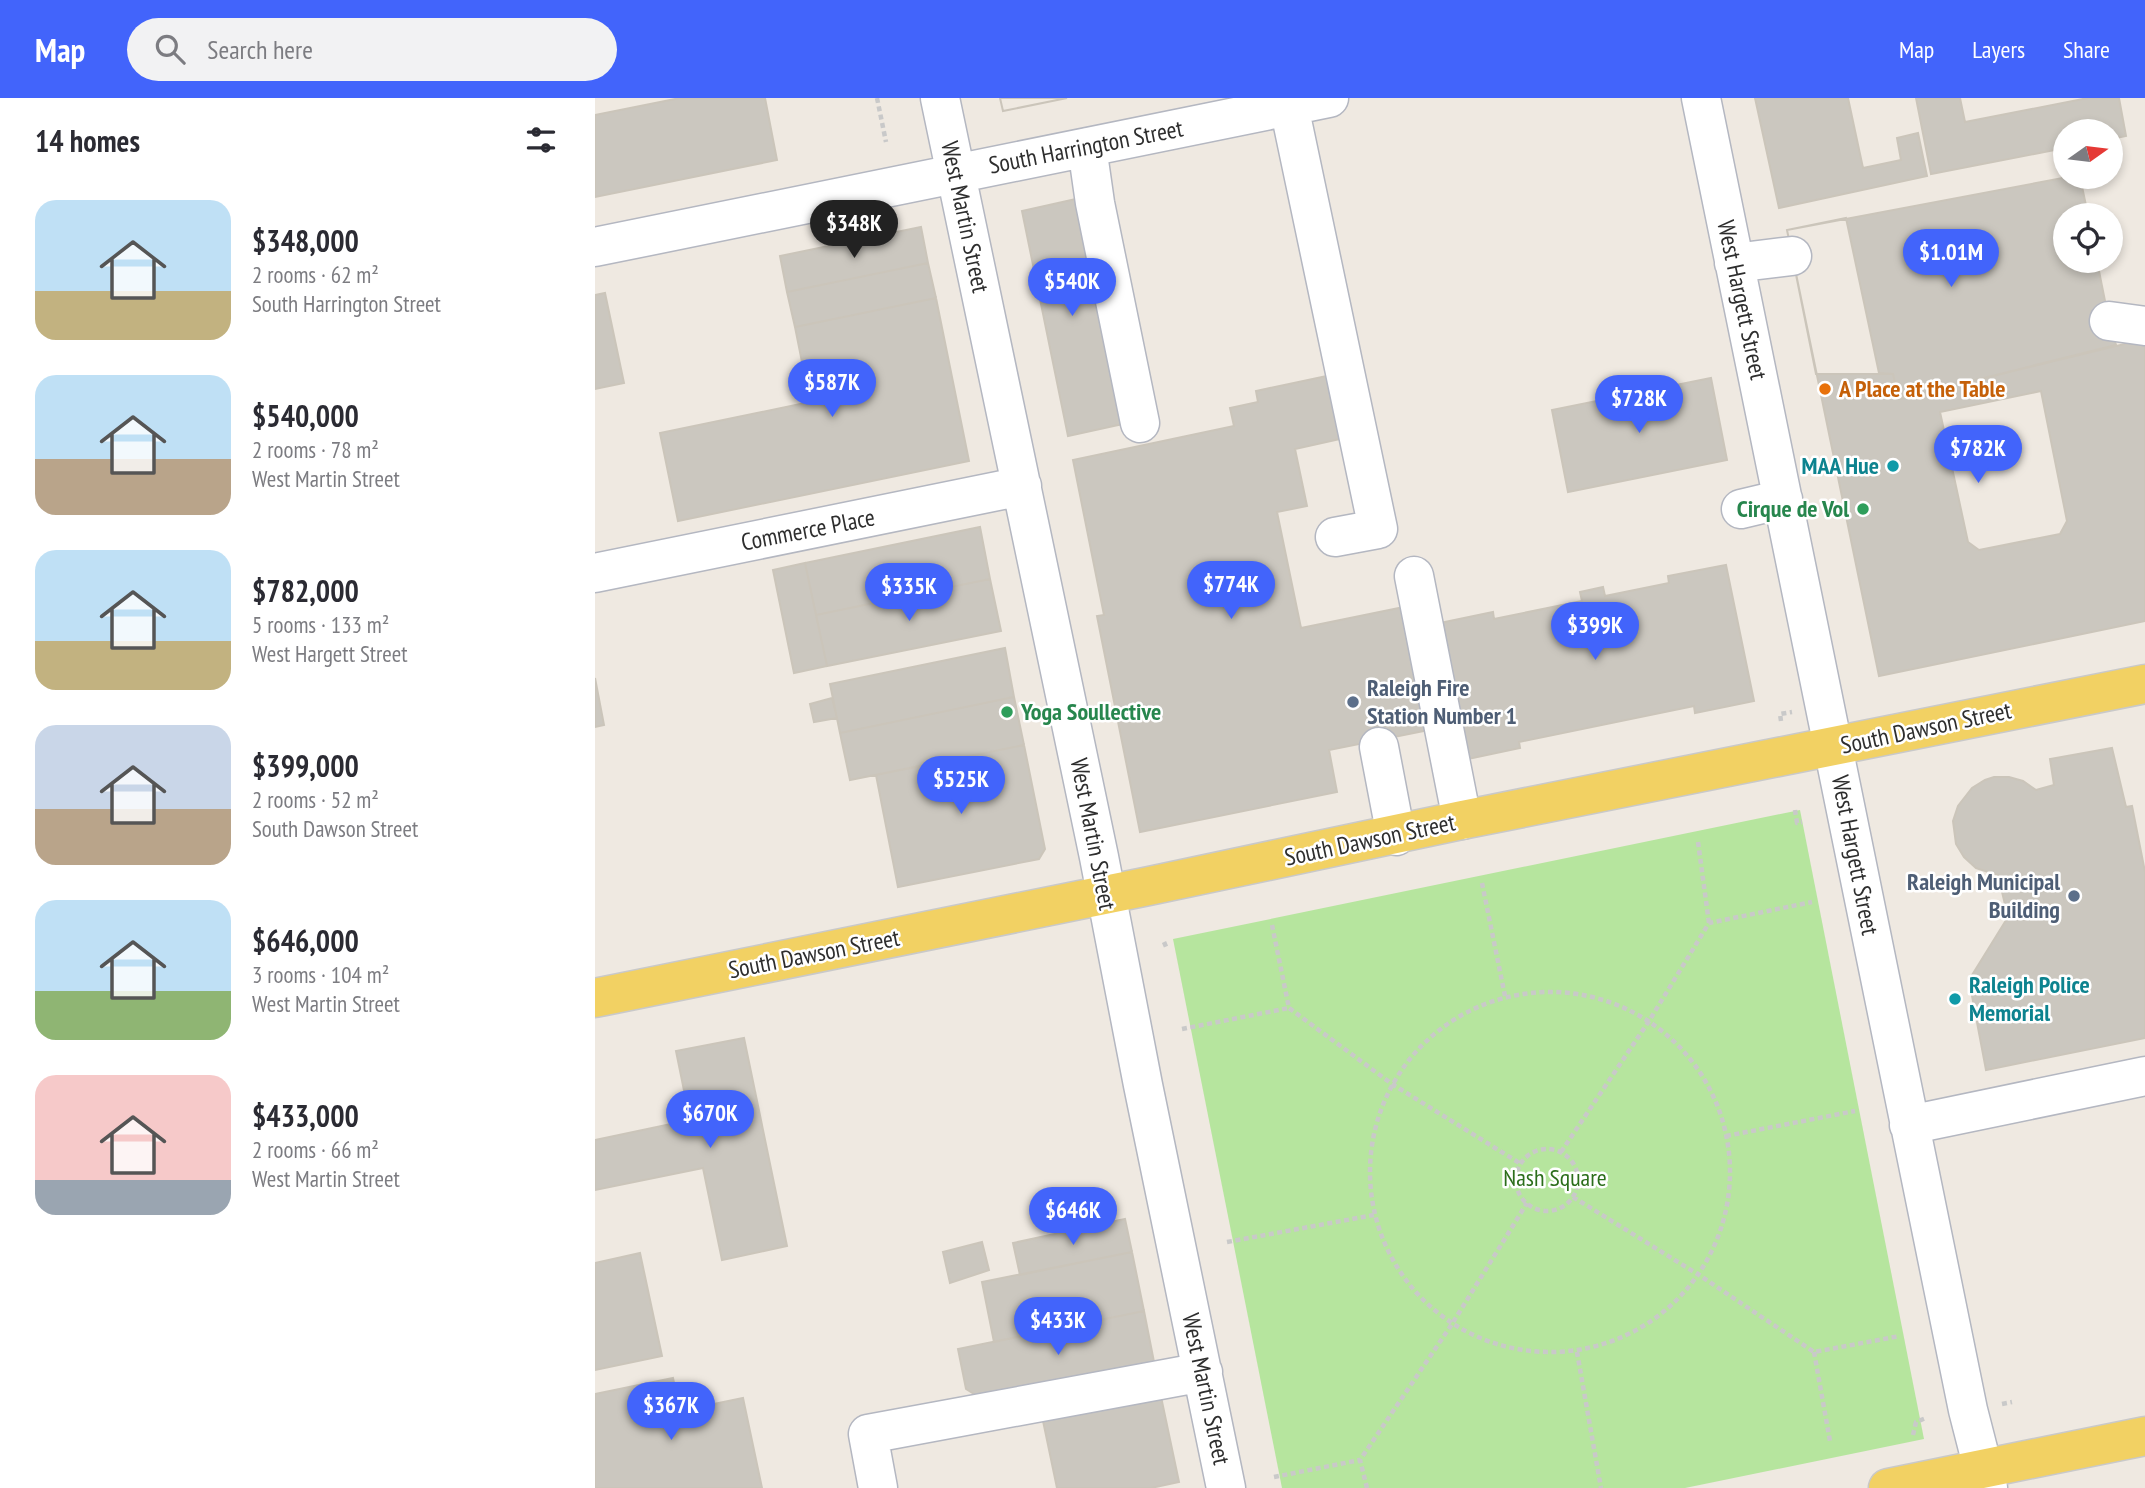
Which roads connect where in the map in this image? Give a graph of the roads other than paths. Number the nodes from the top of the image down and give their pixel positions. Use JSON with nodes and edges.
{"nodes":[{"id":1,"x":940,"y":98,"type":"edge"},
{"id":2,"x":1329,"y":98,"type":"edge"},
{"id":3,"x":1701,"y":98,"type":"edge"},
{"id":4,"x":1289,"y":106,"type":"junction"},
{"id":5,"x":1087,"y":147,"type":"junction"},
{"id":6,"x":956,"y":173,"type":"junction"},
{"id":7,"x":595,"y":247,"type":"edge"},
{"id":8,"x":1792,"y":256,"type":"dead end"},
{"id":9,"x":1734,"y":263,"type":"junction"},
{"id":10,"x":1140,"y":423,"type":"dead end"},
{"id":11,"x":1022,"y":486,"type":"junction"},
{"id":12,"x":1783,"y":499,"type":"junction"},
{"id":13,"x":1741,"y":509,"type":"dead end"},
{"id":14,"x":1335,"y":537,"type":"dead end"},
{"id":15,"x":595,"y":573,"type":"edge"},
{"id":16,"x":1414,"y":576,"type":"dead end"},
{"id":17,"x":2145,"y":684,"type":"edge"},
{"id":18,"x":1379,"y":747,"type":"dead end"},
{"id":19,"x":1833,"y":747,"type":"junction"},
{"id":20,"x":1462,"y":820,"type":"junction"},
{"id":21,"x":1396,"y":836,"type":"junction"},
{"id":22,"x":1105,"y":895,"type":"junction"},
{"id":23,"x":595,"y":998,"type":"edge"},
{"id":24,"x":2145,"y":1076,"type":"edge"},
{"id":25,"x":1909,"y":1125,"type":"junction"},
{"id":26,"x":1203,"y":1372,"type":"junction"},
{"id":27,"x":2145,"y":1436,"type":"edge"},
{"id":28,"x":1986,"y":1478,"type":"edge"},
{"id":29,"x":879,"y":1488,"type":"edge"},
{"id":30,"x":1227,"y":1488,"type":"edge"},
{"id":31,"x":1888,"y":1488,"type":"edge"}],
"edges":[{"from":1,"to":6,"type":"street","name":"West Martin Street"},
{"from":2,"to":4,"type":"street","name":"South Harrington Street"},
{"from":3,"to":9,"type":"street","name":"West Hargett Street"},
{"from":4,"to":5,"type":"street","name":"South Harrington Street"},
{"from":4,"to":14,"type":"street"},
{"from":5,"to":6,"type":"street","name":"South Harrington Street"},
{"from":5,"to":10,"type":"street"},
{"from":6,"to":7,"type":"street","name":"South Harrington Street"},
{"from":6,"to":11,"type":"street","name":"West Martin Street"},
{"from":8,"to":9,"type":"street"},
{"from":9,"to":12,"type":"street","name":"West Hargett Street"},
{"from":11,"to":15,"type":"street","name":"Commerce Place"},
{"from":11,"to":22,"type":"street","name":"West Martin Street"},
{"from":12,"to":13,"type":"street"},
{"from":12,"to":19,"type":"street","name":"West Hargett Street"},
{"from":16,"to":20,"type":"street"},
{"from":17,"to":19,"type":"main road","name":"South Dawson Street"},
{"from":18,"to":21,"type":"street"},
{"from":19,"to":20,"type":"main road","name":"South Dawson Street"},
{"from":19,"to":25,"type":"street","name":"West Hargett Street"},
{"from":20,"to":21,"type":"main road","name":"South Dawson Street"},
{"from":21,"to":22,"type":"main road","name":"South Dawson Street"},
{"from":22,"to":23,"type":"main road","name":"South Dawson Street"},
{"from":22,"to":26,"type":"street","name":"West Martin Street"},
{"from":24,"to":25,"type":"street"},
{"from":25,"to":28,"type":"street","name":"West Hargett Street"},
{"from":26,"to":29,"type":"street"},
{"from":26,"to":30,"type":"street","name":"West Martin Street"},
{"from":27,"to":28,"type":"main road"},
{"from":28,"to":31,"type":"main road"}]}
